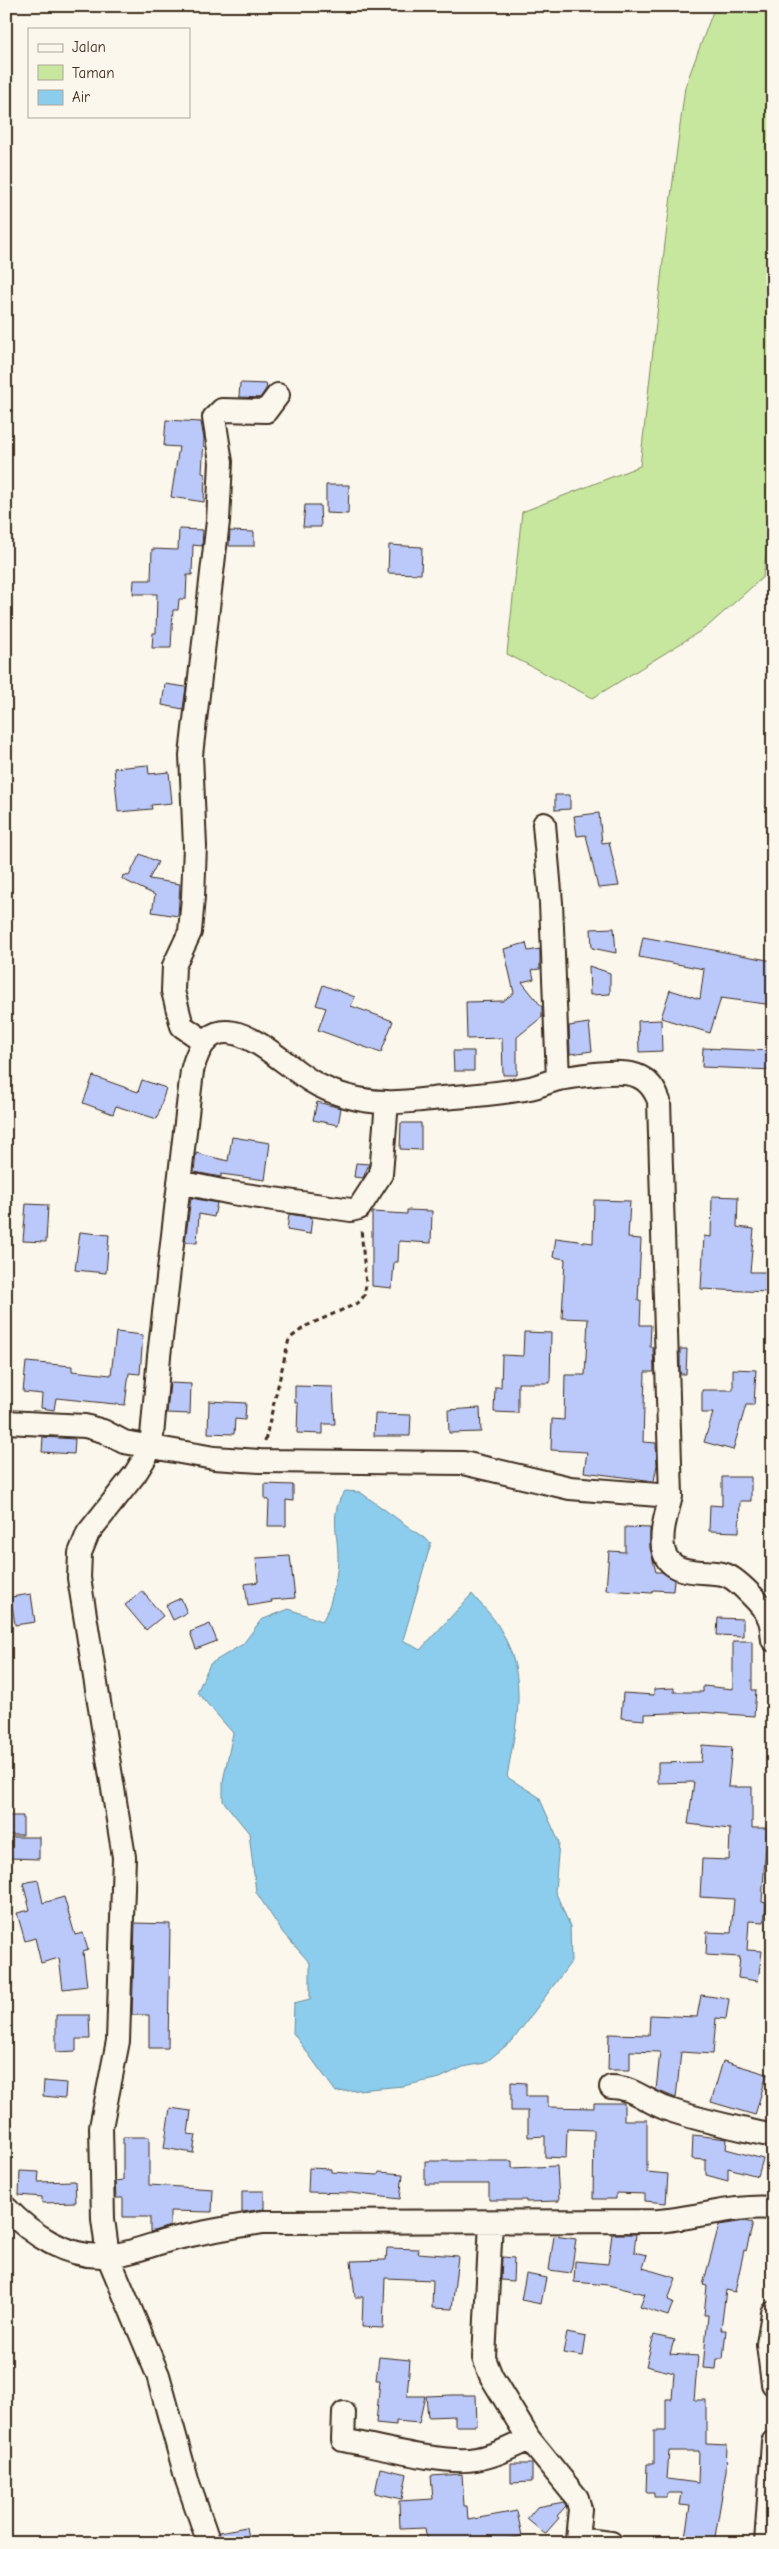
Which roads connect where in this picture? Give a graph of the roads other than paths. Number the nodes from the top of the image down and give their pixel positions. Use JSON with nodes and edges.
{"nodes":[{"id":1,"x":278,"y":395,"type":"dead end"},
{"id":2,"x":544,"y":824,"type":"dead end"},
{"id":3,"x":205,"y":1042,"type":"junction"},
{"id":4,"x":558,"y":1079,"type":"junction"},
{"id":5,"x":387,"y":1102,"type":"junction"},
{"id":6,"x":179,"y":1182,"type":"junction"},
{"id":7,"x":6,"y":1422,"type":"edge"},
{"id":8,"x":151,"y":1448,"type":"junction"},
{"id":9,"x":671,"y":1496,"type":"junction"},
{"id":10,"x":773,"y":1640,"type":"edge"},
{"id":11,"x":611,"y":2087,"type":"dead end"},
{"id":12,"x":773,"y":2136,"type":"edge"},
{"id":13,"x":6,"y":2208,"type":"edge"},
{"id":14,"x":773,"y":2208,"type":"edge"},
{"id":15,"x":491,"y":2222,"type":"junction"},
{"id":16,"x":108,"y":2256,"type":"junction"},
{"id":17,"x":773,"y":2313,"type":"edge"},
{"id":18,"x":773,"y":2384,"type":"edge"},
{"id":19,"x":344,"y":2413,"type":"dead end"},
{"id":20,"x":529,"y":2439,"type":"junction"},
{"id":21,"x":773,"y":2442,"type":"edge"},
{"id":22,"x":577,"y":2541,"type":"edge"},
{"id":23,"x":209,"y":2543,"type":"edge"},
{"id":24,"x":611,"y":2543,"type":"edge"},
{"id":25,"x":766,"y":2543,"type":"edge"}],
"edges":[{"from":1,"to":3,"type":"street"},
{"from":2,"to":4,"type":"street"},
{"from":3,"to":5,"type":"street"},
{"from":3,"to":6,"type":"street"},
{"from":4,"to":5,"type":"street"},
{"from":4,"to":9,"type":"street"},
{"from":5,"to":6,"type":"street"},
{"from":6,"to":8,"type":"street"},
{"from":7,"to":8,"type":"street"},
{"from":8,"to":9,"type":"street"},
{"from":8,"to":16,"type":"street"},
{"from":9,"to":10,"type":"street"},
{"from":11,"to":12,"type":"street"},
{"from":13,"to":16,"type":"street"},
{"from":14,"to":15,"type":"street"},
{"from":15,"to":16,"type":"street"},
{"from":15,"to":20,"type":"street"},
{"from":16,"to":23,"type":"street"},
{"from":17,"to":18,"type":"street"},
{"from":19,"to":20,"type":"street"},
{"from":20,"to":22,"type":"street"},
{"from":21,"to":25,"type":"street"},
{"from":22,"to":24,"type":"street"}]}
